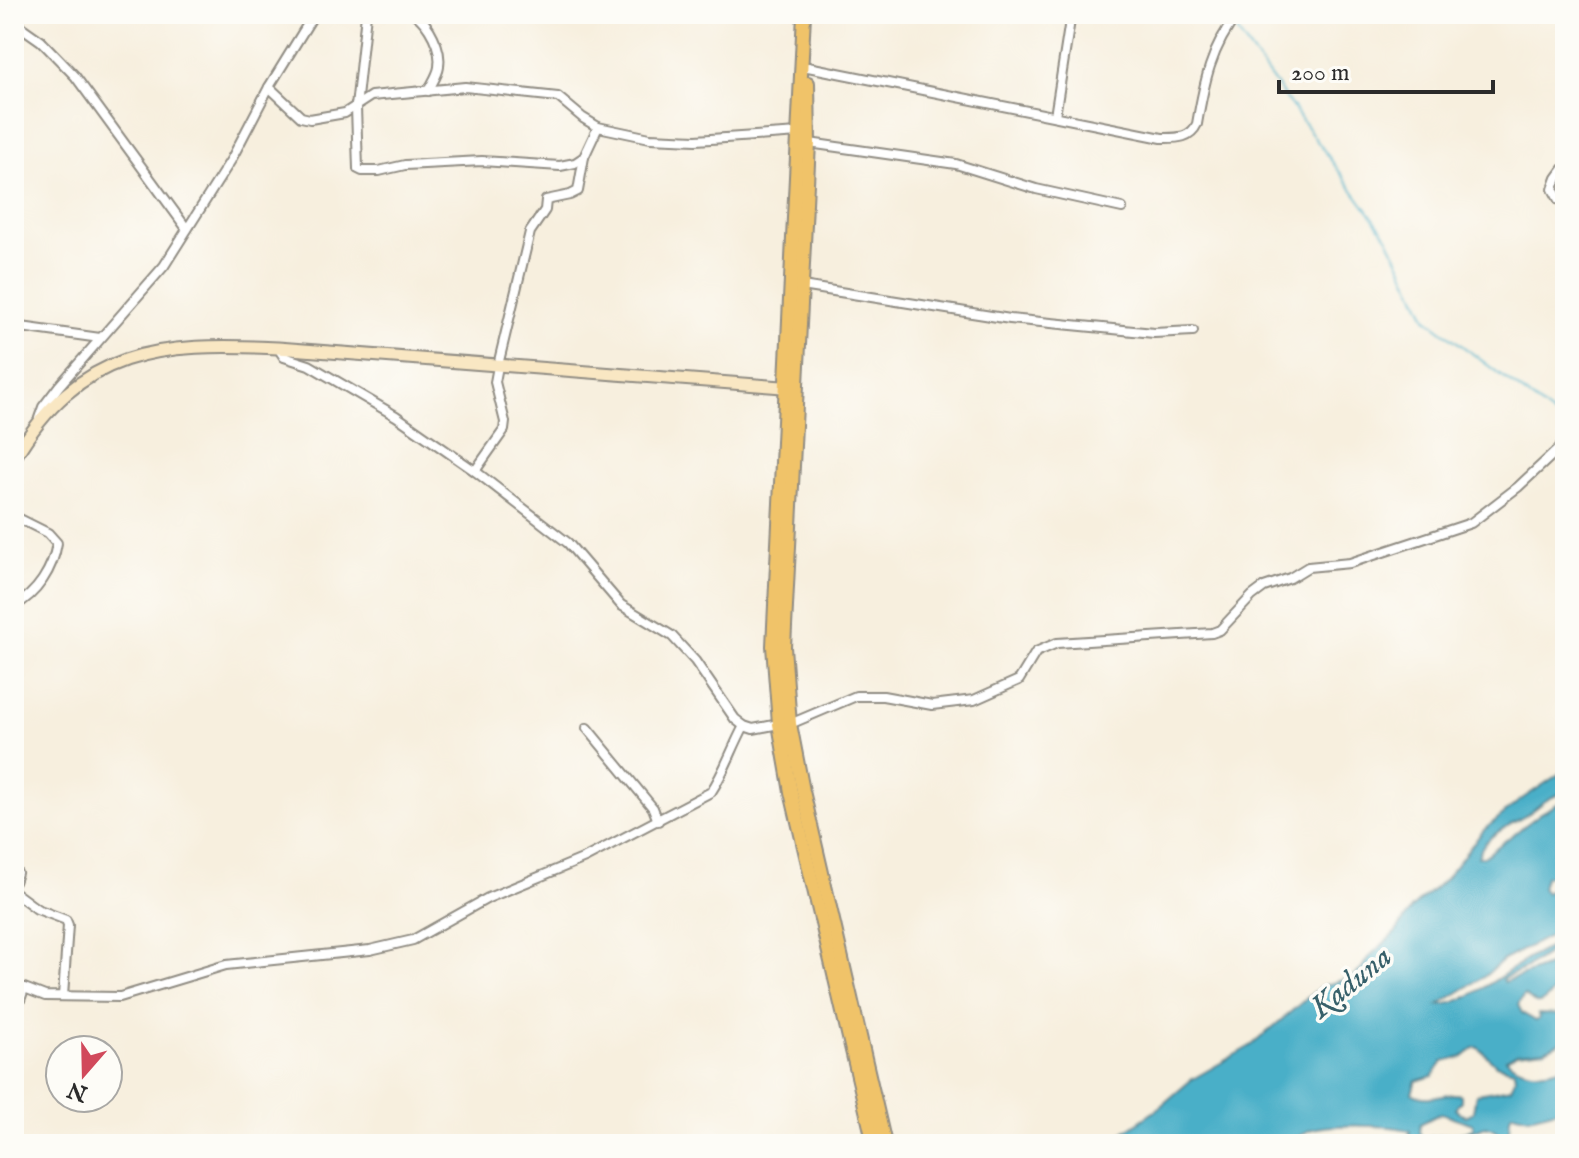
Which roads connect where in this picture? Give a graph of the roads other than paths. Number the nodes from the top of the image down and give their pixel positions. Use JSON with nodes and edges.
{"nodes":[{"id":1,"x":314,"y":14,"type":"edge"},
{"id":2,"x":366,"y":14,"type":"edge"},
{"id":3,"x":415,"y":14,"type":"edge"},
{"id":4,"x":804,"y":14,"type":"edge"},
{"id":5,"x":811,"y":14,"type":"edge"},
{"id":6,"x":1071,"y":14,"type":"edge"},
{"id":7,"x":1238,"y":14,"type":"edge"},
{"id":8,"x":14,"y":22,"type":"edge"},
{"id":9,"x":808,"y":67,"type":"junction"},
{"id":10,"x":269,"y":87,"type":"junction"},
{"id":11,"x":428,"y":91,"type":"junction"},
{"id":12,"x":356,"y":107,"type":"junction"},
{"id":13,"x":1055,"y":116,"type":"junction"},
{"id":14,"x":598,"y":127,"type":"junction"},
{"id":15,"x":799,"y":133,"type":"junction"},
{"id":16,"x":809,"y":143,"type":"junction"},
{"id":17,"x":584,"y":157,"type":"junction"},
{"id":18,"x":1565,"y":167,"type":"edge"},
{"id":19,"x":1565,"y":204,"type":"edge"},
{"id":20,"x":1122,"y":208,"type":"dead end"},
{"id":21,"x":187,"y":229,"type":"junction"},
{"id":22,"x":802,"y":286,"type":"junction"},
{"id":23,"x":14,"y":326,"type":"edge"},
{"id":24,"x":1193,"y":331,"type":"dead end"},
{"id":25,"x":100,"y":338,"type":"junction"},
{"id":26,"x":278,"y":348,"type":"junction"},
{"id":27,"x":498,"y":365,"type":"junction"},
{"id":28,"x":791,"y":387,"type":"junction"},
{"id":29,"x":39,"y":419,"type":"junction"},
{"id":30,"x":1565,"y":443,"type":"edge"},
{"id":31,"x":14,"y":459,"type":"edge"},
{"id":32,"x":475,"y":471,"type":"junction"},
{"id":33,"x":14,"y":516,"type":"edge"},
{"id":34,"x":14,"y":606,"type":"edge"},
{"id":35,"x":784,"y":724,"type":"junction"},
{"id":36,"x":744,"y":726,"type":"junction"},
{"id":37,"x":587,"y":728,"type":"dead end"},
{"id":38,"x":658,"y":821,"type":"junction"},
{"id":39,"x":14,"y":892,"type":"edge"},
{"id":40,"x":14,"y":984,"type":"edge"},
{"id":41,"x":24,"y":989,"type":"junction"},
{"id":42,"x":63,"y":996,"type":"junction"},
{"id":43,"x":14,"y":1017,"type":"edge"},
{"id":44,"x":874,"y":1144,"type":"edge"},
{"id":45,"x":885,"y":1144,"type":"edge"}],
"edges":[{"from":1,"to":10,"type":"street"},
{"from":2,"to":12,"type":"street"},
{"from":3,"to":11,"type":"street"},
{"from":4,"to":15,"type":"main road"},
{"from":5,"to":9,"type":"main road"},
{"from":6,"to":13,"type":"street"},
{"from":7,"to":13,"type":"street"},
{"from":8,"to":21,"type":"street"},
{"from":9,"to":13,"type":"street"},
{"from":9,"to":16,"type":"main road"},
{"from":10,"to":12,"type":"street"},
{"from":10,"to":21,"type":"street"},
{"from":11,"to":12,"type":"street"},
{"from":11,"to":14,"type":"street"},
{"from":12,"to":17,"type":"street"},
{"from":14,"to":15,"type":"street"},
{"from":14,"to":17,"type":"street"},
{"from":15,"to":28,"type":"main road"},
{"from":16,"to":20,"type":"street"},
{"from":16,"to":22,"type":"main road"},
{"from":17,"to":27,"type":"street"},
{"from":18,"to":19,"type":"street"},
{"from":21,"to":25,"type":"street"},
{"from":22,"to":24,"type":"street"},
{"from":22,"to":28,"type":"main road"},
{"from":23,"to":25,"type":"street"},
{"from":25,"to":29,"type":"street"},
{"from":26,"to":27,"type":"main road"},
{"from":26,"to":29,"type":"main road"},
{"from":26,"to":32,"type":"street"},
{"from":27,"to":28,"type":"main road"},
{"from":27,"to":32,"type":"street"},
{"from":28,"to":35,"type":"main road"},
{"from":29,"to":31,"type":"main road"},
{"from":30,"to":35,"type":"street"},
{"from":32,"to":36,"type":"street"},
{"from":33,"to":34,"type":"street"},
{"from":35,"to":36,"type":"street"},
{"from":35,"to":44,"type":"main road"},
{"from":35,"to":45,"type":"main road"},
{"from":36,"to":38,"type":"street"},
{"from":37,"to":38,"type":"street"},
{"from":38,"to":42,"type":"street"},
{"from":39,"to":42,"type":"street"},
{"from":40,"to":41,"type":"street"},
{"from":41,"to":42,"type":"street"},
{"from":41,"to":43,"type":"street"}]}
